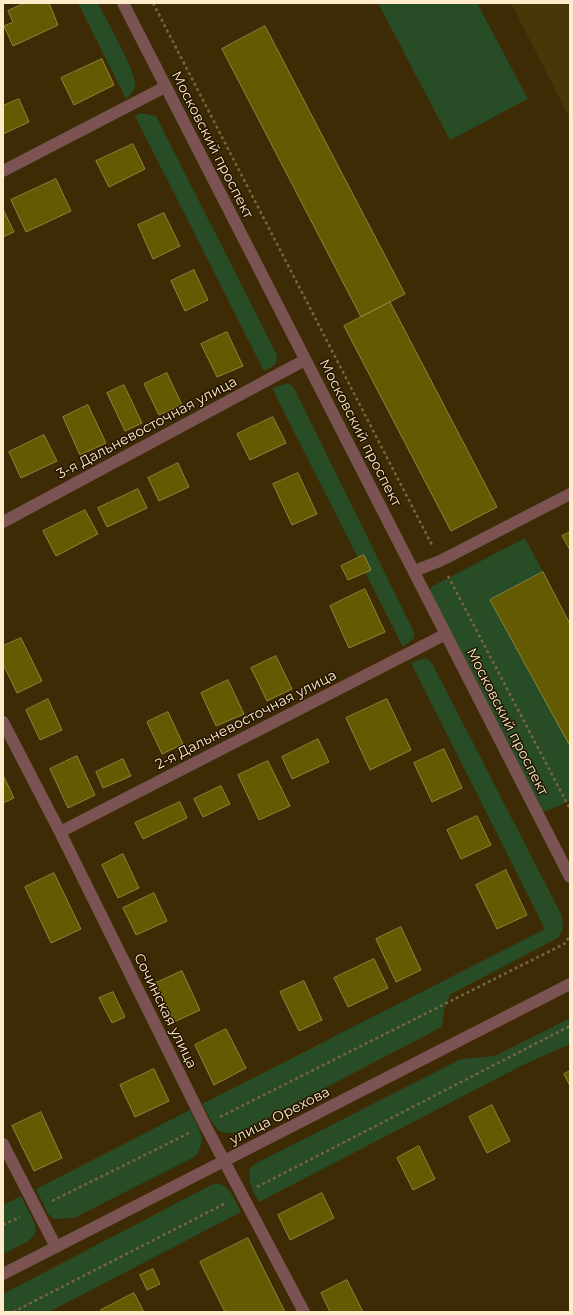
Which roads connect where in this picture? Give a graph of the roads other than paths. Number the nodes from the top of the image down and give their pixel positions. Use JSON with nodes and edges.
{"nodes":[{"id":1,"x":123,"y":3,"type":"edge"},
{"id":2,"x":165,"y":87,"type":"junction"},
{"id":3,"x":3,"y":171,"type":"edge"},
{"id":4,"x":306,"y":360,"type":"junction"},
{"id":5,"x":570,"y":494,"type":"edge"},
{"id":6,"x":3,"y":522,"type":"edge"},
{"id":7,"x":414,"y":571,"type":"junction"},
{"id":8,"x":446,"y":634,"type":"junction"},
{"id":9,"x":3,"y":722,"type":"edge"},
{"id":10,"x":60,"y":832,"type":"junction"},
{"id":11,"x":570,"y":877,"type":"edge"},
{"id":12,"x":570,"y":984,"type":"edge"},
{"id":13,"x":3,"y":1144,"type":"edge"},
{"id":14,"x":224,"y":1161,"type":"junction"},
{"id":15,"x":56,"y":1247,"type":"junction"},
{"id":16,"x":3,"y":1274,"type":"edge"},
{"id":17,"x":304,"y":1312,"type":"edge"}],
"edges":[{"from":1,"to":2,"type":"street","name":"Московский проспект"},
{"from":2,"to":3,"type":"street"},
{"from":2,"to":4,"type":"street","name":"Московский проспект"},
{"from":4,"to":6,"type":"street","name":"3-я Дальневосточная улица"},
{"from":4,"to":7,"type":"street","name":"Московский проспект"},
{"from":5,"to":7,"type":"street"},
{"from":7,"to":8,"type":"street","name":"Московский проспект"},
{"from":8,"to":10,"type":"street","name":"2-я Дальневосточная улица"},
{"from":8,"to":11,"type":"street","name":"Московский проспект"},
{"from":9,"to":10,"type":"street","name":"Сочинская улица"},
{"from":10,"to":14,"type":"street","name":"Сочинская улица"},
{"from":12,"to":14,"type":"street","name":"улица Орехова"},
{"from":13,"to":15,"type":"street"},
{"from":14,"to":15,"type":"street","name":"улица Орехова"},
{"from":14,"to":17,"type":"street","name":"Сочинская улица"},
{"from":15,"to":16,"type":"street","name":"улица Орехова"}]}
